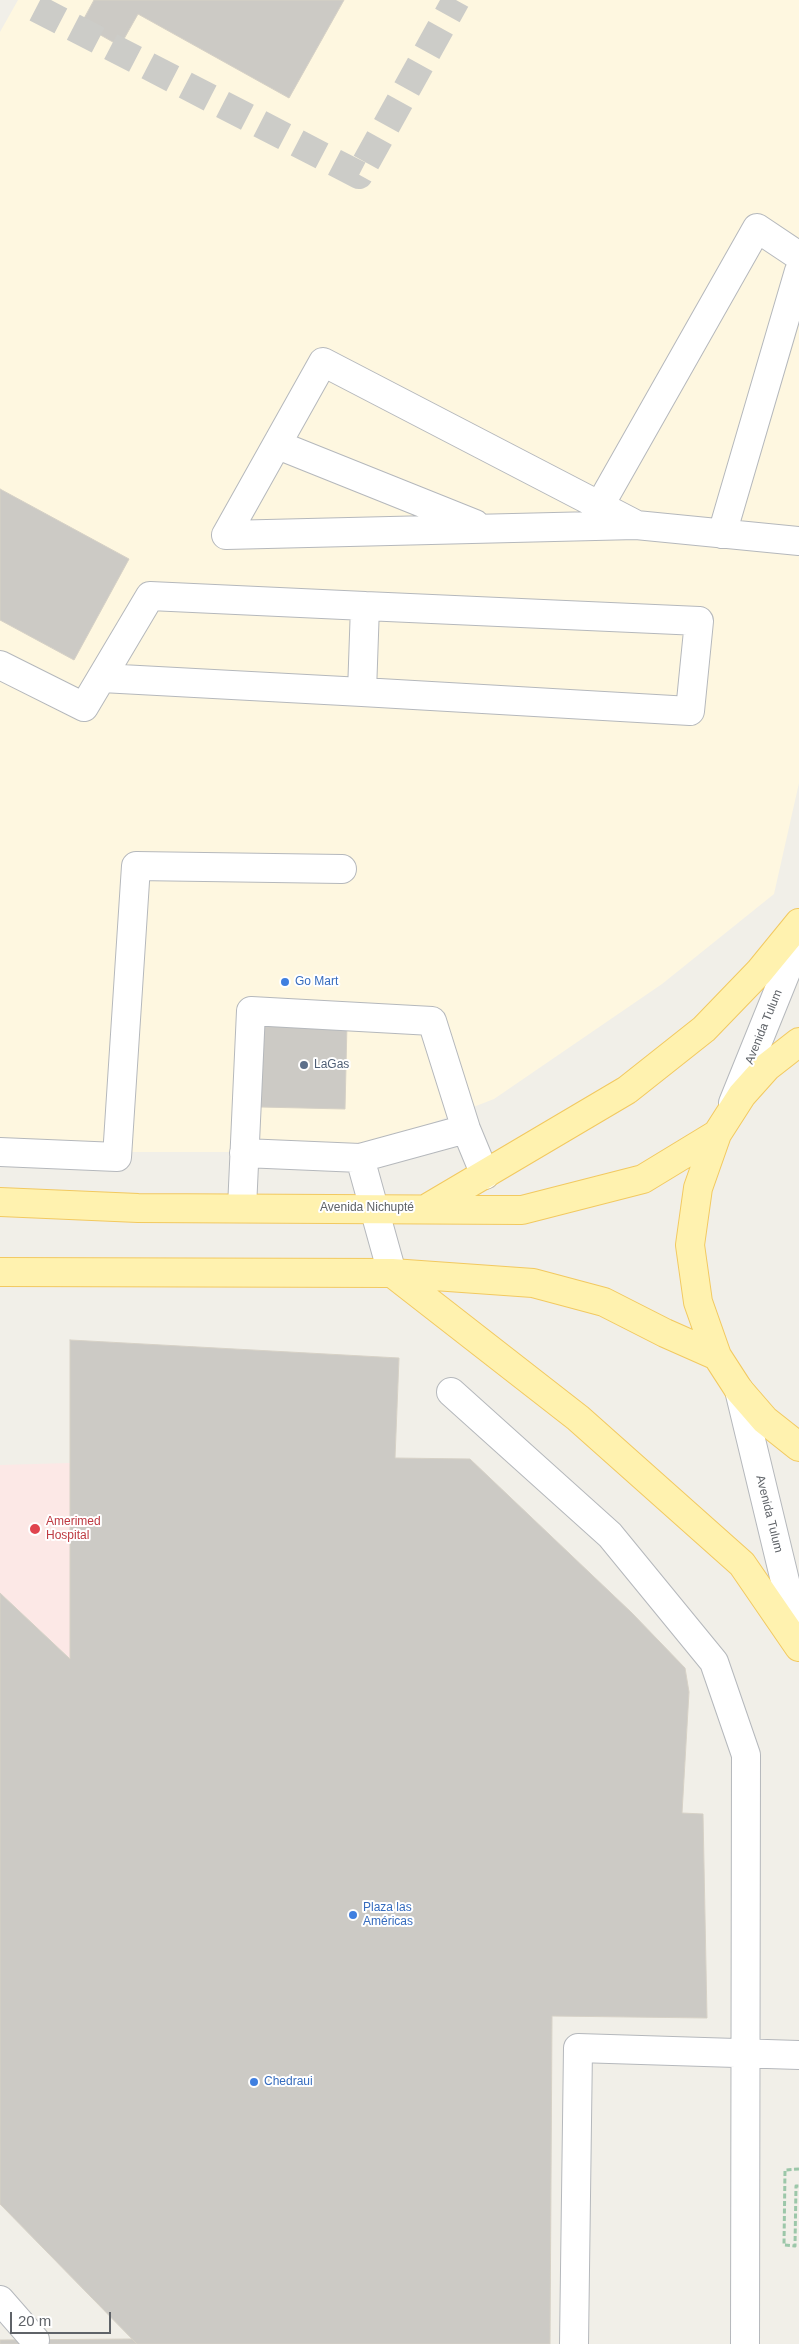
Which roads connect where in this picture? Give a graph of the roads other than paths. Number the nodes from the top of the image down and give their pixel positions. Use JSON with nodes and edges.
{"nodes":[{"id":1,"x":799,"y":256,"type":"edge"},
{"id":2,"x":799,"y":271,"type":"edge"},
{"id":3,"x":278,"y":445,"type":"junction"},
{"id":4,"x":600,"y":505,"type":"junction"},
{"id":5,"x":636,"y":525,"type":"junction"},
{"id":6,"x":486,"y":528,"type":"junction"},
{"id":7,"x":722,"y":534,"type":"junction"},
{"id":8,"x":799,"y":541,"type":"edge"},
{"id":9,"x":365,"y":606,"type":"junction"},
{"id":10,"x":0,"y":665,"type":"edge"},
{"id":11,"x":102,"y":678,"type":"junction"},
{"id":12,"x":362,"y":692,"type":"junction"},
{"id":13,"x":342,"y":869,"type":"dead end"},
{"id":14,"x":799,"y":923,"type":"edge"},
{"id":15,"x":799,"y":940,"type":"edge"},
{"id":16,"x":799,"y":1042,"type":"edge"},
{"id":17,"x":723,"y":1124,"type":"junction"},
{"id":18,"x":466,"y":1129,"type":"junction"},
{"id":19,"x":0,"y":1152,"type":"edge"},
{"id":20,"x":244,"y":1153,"type":"junction"},
{"id":21,"x":360,"y":1158,"type":"junction"},
{"id":22,"x":485,"y":1175,"type":"junction"},
{"id":23,"x":0,"y":1202,"type":"edge"},
{"id":24,"x":242,"y":1208,"type":"junction"},
{"id":25,"x":427,"y":1208,"type":"junction"},
{"id":26,"x":374,"y":1209,"type":"junction"},
{"id":27,"x":0,"y":1272,"type":"edge"},
{"id":28,"x":392,"y":1273,"type":"junction"},
{"id":29,"x":718,"y":1356,"type":"junction"},
{"id":30,"x":739,"y":1390,"type":"junction"},
{"id":31,"x":451,"y":1392,"type":"dead end"},
{"id":32,"x":799,"y":1447,"type":"edge"},
{"id":33,"x":799,"y":1639,"type":"edge"},
{"id":34,"x":799,"y":1647,"type":"edge"},
{"id":35,"x":747,"y":2054,"type":"junction"},
{"id":36,"x":799,"y":2055,"type":"edge"},
{"id":37,"x":0,"y":2300,"type":"edge"},
{"id":38,"x":34,"y":2340,"type":"dead end"},
{"id":39,"x":574,"y":2344,"type":"edge"},
{"id":40,"x":746,"y":2344,"type":"edge"}],
"edges":[{"from":1,"to":4,"type":"street"},
{"from":2,"to":7,"type":"street"},
{"from":3,"to":4,"type":"street"},
{"from":3,"to":6,"type":"street"},
{"from":3,"to":6,"type":"street"},
{"from":4,"to":5,"type":"street"},
{"from":5,"to":6,"type":"street"},
{"from":5,"to":7,"type":"street"},
{"from":7,"to":8,"type":"street"},
{"from":9,"to":11,"type":"street"},
{"from":9,"to":12,"type":"street"},
{"from":9,"to":12,"type":"street"},
{"from":10,"to":11,"type":"street"},
{"from":11,"to":12,"type":"street"},
{"from":13,"to":19,"type":"street"},
{"from":14,"to":22,"type":"main road"},
{"from":15,"to":17,"type":"street","name":"Avenida Tulum"},
{"from":16,"to":17,"type":"main road"},
{"from":17,"to":25,"type":"main road","name":"Avenida Nichupté"},
{"from":17,"to":29,"type":"main road"},
{"from":18,"to":20,"type":"street"},
{"from":18,"to":21,"type":"street"},
{"from":18,"to":22,"type":"street"},
{"from":20,"to":21,"type":"street"},
{"from":20,"to":24,"type":"street"},
{"from":21,"to":26,"type":"street"},
{"from":22,"to":25,"type":"main road"},
{"from":23,"to":24,"type":"main road","name":"Avenida Nichupté"},
{"from":24,"to":26,"type":"main road","name":"Avenida Nichupté"},
{"from":25,"to":26,"type":"main road","name":"Avenida Nichupté"},
{"from":26,"to":28,"type":"street"},
{"from":27,"to":28,"type":"main road"},
{"from":28,"to":29,"type":"main road"},
{"from":28,"to":34,"type":"main road"},
{"from":29,"to":30,"type":"main road"},
{"from":30,"to":32,"type":"main road"},
{"from":30,"to":33,"type":"street","name":"Avenida Tulum"},
{"from":31,"to":35,"type":"street"},
{"from":35,"to":36,"type":"street"},
{"from":35,"to":39,"type":"street"},
{"from":35,"to":40,"type":"street"},
{"from":37,"to":38,"type":"street"}]}
